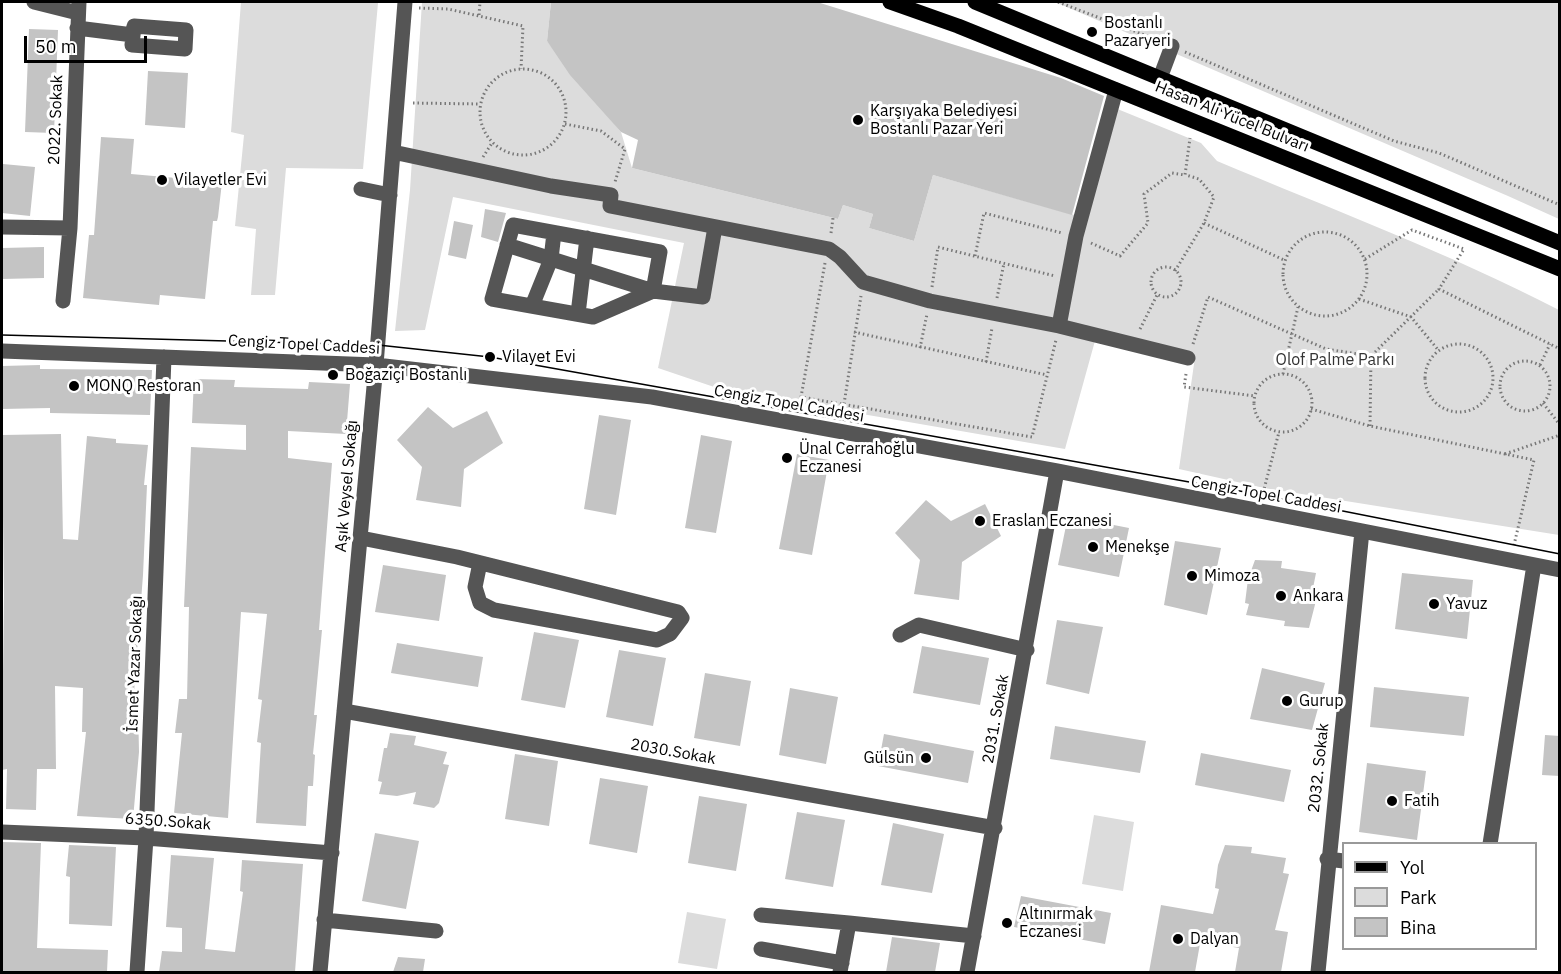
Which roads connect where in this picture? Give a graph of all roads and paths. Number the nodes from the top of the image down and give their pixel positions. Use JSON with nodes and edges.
{"nodes":[{"id":1,"x":34,"y":2,"type":"edge"},
{"id":2,"x":480,"y":2,"type":"edge"},
{"id":3,"x":890,"y":2,"type":"edge"},
{"id":4,"x":975,"y":2,"type":"edge"},
{"id":5,"x":1058,"y":2,"type":"edge"},
{"id":6,"x":404,"y":5,"type":"edge"},
{"id":7,"x":78,"y":14,"type":"edge"},
{"id":8,"x":479,"y":15,"type":"junction"},
{"id":9,"x":133,"y":35,"type":"dead end"},
{"id":10,"x":1172,"y":46,"type":"junction"},
{"id":11,"x":521,"y":69,"type":"junction"},
{"id":12,"x":1160,"y":78,"type":"junction"},
{"id":13,"x":1116,"y":90,"type":"junction"},
{"id":14,"x":397,"y":103,"type":"junction"},
{"id":15,"x":480,"y":104,"type":"junction"},
{"id":16,"x":564,"y":124,"type":"junction"},
{"id":17,"x":1191,"y":138,"type":"dead end"},
{"id":18,"x":393,"y":152,"type":"junction"},
{"id":19,"x":1185,"y":175,"type":"junction"},
{"id":20,"x":361,"y":189,"type":"dead end"},
{"id":21,"x":390,"y":195,"type":"junction"},
{"id":22,"x":610,"y":195,"type":"junction"},
{"id":23,"x":1560,"y":205,"type":"edge"},
{"id":24,"x":833,"y":218,"type":"dead end"},
{"id":25,"x":1204,"y":223,"type":"junction"},
{"id":26,"x":715,"y":226,"type":"junction"},
{"id":27,"x":2,"y":227,"type":"edge"},
{"id":28,"x":70,"y":228,"type":"junction"},
{"id":29,"x":554,"y":232,"type":"junction"},
{"id":30,"x":1076,"y":236,"type":"junction"},
{"id":31,"x":587,"y":238,"type":"junction"},
{"id":32,"x":1560,"y":243,"type":"edge"},
{"id":33,"x":507,"y":245,"type":"junction"},
{"id":34,"x":829,"y":249,"type":"junction"},
{"id":35,"x":975,"y":256,"type":"junction"},
{"id":36,"x":551,"y":259,"type":"junction"},
{"id":37,"x":1365,"y":259,"type":"junction"},
{"id":38,"x":1285,"y":260,"type":"junction"},
{"id":39,"x":582,"y":269,"type":"junction"},
{"id":40,"x":1560,"y":269,"type":"edge"},
{"id":41,"x":1175,"y":271,"type":"junction"},
{"id":42,"x":1068,"y":280,"type":"junction"},
{"id":43,"x":863,"y":282,"type":"junction"},
{"id":44,"x":1439,"y":289,"type":"junction"},
{"id":45,"x":653,"y":291,"type":"junction"},
{"id":46,"x":1158,"y":295,"type":"junction"},
{"id":47,"x":1359,"y":299,"type":"junction"},
{"id":48,"x":63,"y":301,"type":"dead end"},
{"id":49,"x":930,"y":301,"type":"junction"},
{"id":50,"x":532,"y":306,"type":"junction"},
{"id":51,"x":1298,"y":307,"type":"junction"},
{"id":52,"x":578,"y":314,"type":"junction"},
{"id":53,"x":1411,"y":317,"type":"junction"},
{"id":54,"x":1059,"y":326,"type":"junction"},
{"id":55,"x":854,"y":332,"type":"junction"},
{"id":56,"x":1290,"y":333,"type":"junction"},
{"id":57,"x":1132,"y":344,"type":"junction"},
{"id":58,"x":1550,"y":344,"type":"junction"},
{"id":59,"x":920,"y":348,"type":"junction"},
{"id":60,"x":1560,"y":348,"type":"edge"},
{"id":61,"x":2,"y":351,"type":"edge"},
{"id":62,"x":1439,"y":351,"type":"junction"},
{"id":63,"x":1371,"y":356,"type":"junction"},
{"id":64,"x":164,"y":357,"type":"junction"},
{"id":65,"x":1188,"y":358,"type":"junction"},
{"id":66,"x":376,"y":365,"type":"junction"},
{"id":67,"x":1540,"y":365,"type":"junction"},
{"id":68,"x":1283,"y":374,"type":"junction"},
{"id":69,"x":1047,"y":375,"type":"junction"},
{"id":70,"x":1493,"y":380,"type":"junction"},
{"id":71,"x":1500,"y":385,"type":"junction"},
{"id":72,"x":1255,"y":396,"type":"junction"},
{"id":73,"x":844,"y":404,"type":"junction"},
{"id":74,"x":1543,"y":404,"type":"junction"},
{"id":75,"x":1311,"y":409,"type":"junction"},
{"id":76,"x":1560,"y":425,"type":"edge"},
{"id":77,"x":1370,"y":426,"type":"junction"},
{"id":78,"x":1279,"y":432,"type":"junction"},
{"id":79,"x":1560,"y":435,"type":"edge"},
{"id":80,"x":1504,"y":454,"type":"junction"},
{"id":81,"x":1057,"y":471,"type":"junction"},
{"id":82,"x":1258,"y":512,"type":"junction"},
{"id":83,"x":1362,"y":531,"type":"junction"},
{"id":84,"x":361,"y":538,"type":"junction"},
{"id":85,"x":1510,"y":560,"type":"junction"},
{"id":86,"x":480,"y":563,"type":"junction"},
{"id":87,"x":1534,"y":565,"type":"junction"},
{"id":88,"x":1560,"y":570,"type":"edge"},
{"id":89,"x":900,"y":635,"type":"dead end"},
{"id":90,"x":1027,"y":650,"type":"junction"},
{"id":91,"x":344,"y":711,"type":"junction"},
{"id":92,"x":995,"y":828,"type":"junction"},
{"id":93,"x":2,"y":832,"type":"edge"},
{"id":94,"x":146,"y":838,"type":"junction"},
{"id":95,"x":1490,"y":842,"type":"edge"},
{"id":96,"x":332,"y":853,"type":"junction"},
{"id":97,"x":1327,"y":859,"type":"junction"},
{"id":98,"x":1342,"y":861,"type":"edge"},
{"id":99,"x":761,"y":915,"type":"dead end"},
{"id":100,"x":324,"y":920,"type":"junction"},
{"id":101,"x":849,"y":923,"type":"junction"},
{"id":102,"x":436,"y":931,"type":"dead end"},
{"id":103,"x":974,"y":936,"type":"junction"},
{"id":104,"x":761,"y":949,"type":"dead end"},
{"id":105,"x":841,"y":968,"type":"edge"},
{"id":106,"x":137,"y":972,"type":"edge"},
{"id":107,"x":320,"y":972,"type":"edge"},
{"id":108,"x":968,"y":972,"type":"edge"},
{"id":109,"x":1318,"y":972,"type":"edge"}],
"edges":[{"from":1,"to":7,"type":"street"},
{"from":2,"to":8,"type":"path"},
{"from":3,"to":13,"type":"main road","name":"Hasan Ali Yücel Bulvarı"},
{"from":4,"to":12,"type":"main road","name":"Hasan Ali Yücel Bulvarı"},
{"from":5,"to":10,"type":"path"},
{"from":6,"to":8,"type":"path"},
{"from":6,"to":14,"type":"street","name":"Aşık Veysel Sokağı"},
{"from":7,"to":9,"type":"street"},
{"from":7,"to":28,"type":"street","name":"2022. Sokak"},
{"from":8,"to":11,"type":"path"},
{"from":10,"to":12,"type":"street"},
{"from":10,"to":23,"type":"path"},
{"from":11,"to":15,"type":"path"},
{"from":11,"to":16,"type":"path"},
{"from":12,"to":32,"type":"main road","name":"Hasan Ali Yücel Bulvarı"},
{"from":13,"to":30,"type":"street"},
{"from":13,"to":40,"type":"main road","name":"Hasan Ali Yücel Bulvarı"},
{"from":14,"to":15,"type":"path"},
{"from":14,"to":18,"type":"street","name":"Aşık Veysel Sokağı"},
{"from":15,"to":16,"type":"path"},
{"from":16,"to":22,"type":"path"},
{"from":17,"to":19,"type":"path"},
{"from":18,"to":21,"type":"street","name":"Aşık Veysel Sokağı"},
{"from":18,"to":22,"type":"street"},
{"from":19,"to":25,"type":"path"},
{"from":19,"to":30,"type":"path"},
{"from":20,"to":21,"type":"street"},
{"from":21,"to":66,"type":"street","name":"Aşık Veysel Sokağı"},
{"from":22,"to":26,"type":"street"},
{"from":24,"to":34,"type":"path"},
{"from":25,"to":38,"type":"path"},
{"from":25,"to":41,"type":"path"},
{"from":26,"to":34,"type":"street"},
{"from":26,"to":45,"type":"street"},
{"from":27,"to":28,"type":"street"},
{"from":28,"to":48,"type":"street","name":"2022. Sokak"},
{"from":29,"to":31,"type":"street"},
{"from":29,"to":33,"type":"street"},
{"from":29,"to":36,"type":"street"},
{"from":30,"to":35,"type":"path"},
{"from":30,"to":42,"type":"street"},
{"from":31,"to":39,"type":"street"},
{"from":31,"to":45,"type":"street"},
{"from":33,"to":36,"type":"street"},
{"from":33,"to":50,"type":"street"},
{"from":34,"to":43,"type":"street"},
{"from":34,"to":73,"type":"path"},
{"from":35,"to":42,"type":"path"},
{"from":35,"to":49,"type":"path"},
{"from":36,"to":39,"type":"street"},
{"from":36,"to":50,"type":"street"},
{"from":37,"to":38,"type":"path"},
{"from":37,"to":44,"type":"path"},
{"from":37,"to":47,"type":"path"},
{"from":38,"to":51,"type":"path"},
{"from":39,"to":45,"type":"street"},
{"from":39,"to":52,"type":"street"},
{"from":41,"to":46,"type":"path"},
{"from":41,"to":46,"type":"path"},
{"from":42,"to":54,"type":"street"},
{"from":43,"to":49,"type":"street"},
{"from":43,"to":55,"type":"path"},
{"from":44,"to":53,"type":"path"},
{"from":44,"to":58,"type":"path"},
{"from":45,"to":52,"type":"street"},
{"from":46,"to":57,"type":"path"},
{"from":47,"to":51,"type":"path"},
{"from":47,"to":53,"type":"path"},
{"from":49,"to":54,"type":"street"},
{"from":49,"to":59,"type":"path"},
{"from":50,"to":52,"type":"street"},
{"from":51,"to":56,"type":"path"},
{"from":53,"to":62,"type":"path"},
{"from":53,"to":63,"type":"path"},
{"from":54,"to":57,"type":"street"},
{"from":54,"to":69,"type":"path"},
{"from":55,"to":59,"type":"path"},
{"from":55,"to":73,"type":"path"},
{"from":56,"to":63,"type":"path"},
{"from":56,"to":65,"type":"path"},
{"from":56,"to":68,"type":"path"},
{"from":57,"to":65,"type":"street"},
{"from":58,"to":60,"type":"path"},
{"from":58,"to":67,"type":"path"},
{"from":59,"to":69,"type":"path"},
{"from":61,"to":64,"type":"street","name":"Cengiz Topel Caddesi"},
{"from":62,"to":70,"type":"path"},
{"from":62,"to":70,"type":"path"},
{"from":63,"to":77,"type":"path"},
{"from":64,"to":66,"type":"street","name":"Cengiz Topel Caddesi"},
{"from":64,"to":94,"type":"street","name":"İsmet Yazar Sokağı"},
{"from":65,"to":72,"type":"path"},
{"from":66,"to":81,"type":"street","name":"Cengiz Topel Caddesi"},
{"from":66,"to":84,"type":"street","name":"Aşık Veysel Sokağı"},
{"from":67,"to":71,"type":"path"},
{"from":67,"to":74,"type":"path"},
{"from":68,"to":72,"type":"path"},
{"from":68,"to":75,"type":"path"},
{"from":69,"to":73,"type":"path"},
{"from":70,"to":71,"type":"path"},
{"from":71,"to":74,"type":"path"},
{"from":72,"to":78,"type":"path"},
{"from":74,"to":76,"type":"path"},
{"from":75,"to":77,"type":"path"},
{"from":75,"to":78,"type":"path"},
{"from":77,"to":80,"type":"path"},
{"from":78,"to":82,"type":"path"},
{"from":79,"to":80,"type":"path"},
{"from":80,"to":85,"type":"path"},
{"from":81,"to":82,"type":"street","name":"Cengiz Topel Caddesi"},
{"from":81,"to":90,"type":"street","name":"2031. Sokak"},
{"from":82,"to":83,"type":"street","name":"Cengiz Topel Caddesi"},
{"from":83,"to":85,"type":"street","name":"Cengiz Topel Caddesi"},
{"from":83,"to":97,"type":"street","name":"2032. Sokak"},
{"from":84,"to":86,"type":"street"},
{"from":84,"to":91,"type":"street","name":"Aşık Veysel Sokağı"},
{"from":85,"to":87,"type":"street","name":"Cengiz Topel Caddesi"},
{"from":86,"to":86,"type":"street"},
{"from":87,"to":88,"type":"street","name":"Cengiz Topel Caddesi"},
{"from":87,"to":95,"type":"street"},
{"from":89,"to":90,"type":"street"},
{"from":90,"to":92,"type":"street","name":"2031. Sokak"},
{"from":91,"to":92,"type":"street","name":"2030.Sokak"},
{"from":91,"to":96,"type":"street","name":"Aşık Veysel Sokağı"},
{"from":92,"to":103,"type":"street","name":"2031. Sokak"},
{"from":93,"to":94,"type":"street","name":"6350.Sokak"},
{"from":94,"to":96,"type":"street","name":"6350.Sokak"},
{"from":94,"to":106,"type":"street","name":"İsmet Yazar Sokağı"},
{"from":96,"to":100,"type":"street","name":"Aşık Veysel Sokağı"},
{"from":97,"to":98,"type":"street"},
{"from":97,"to":109,"type":"street","name":"2032. Sokak"},
{"from":99,"to":101,"type":"street"},
{"from":100,"to":102,"type":"street"},
{"from":100,"to":107,"type":"street","name":"Aşık Veysel Sokağı"},
{"from":101,"to":103,"type":"street"},
{"from":101,"to":105,"type":"street"},
{"from":103,"to":108,"type":"street","name":"2031. Sokak"},
{"from":104,"to":105,"type":"street"}]}
